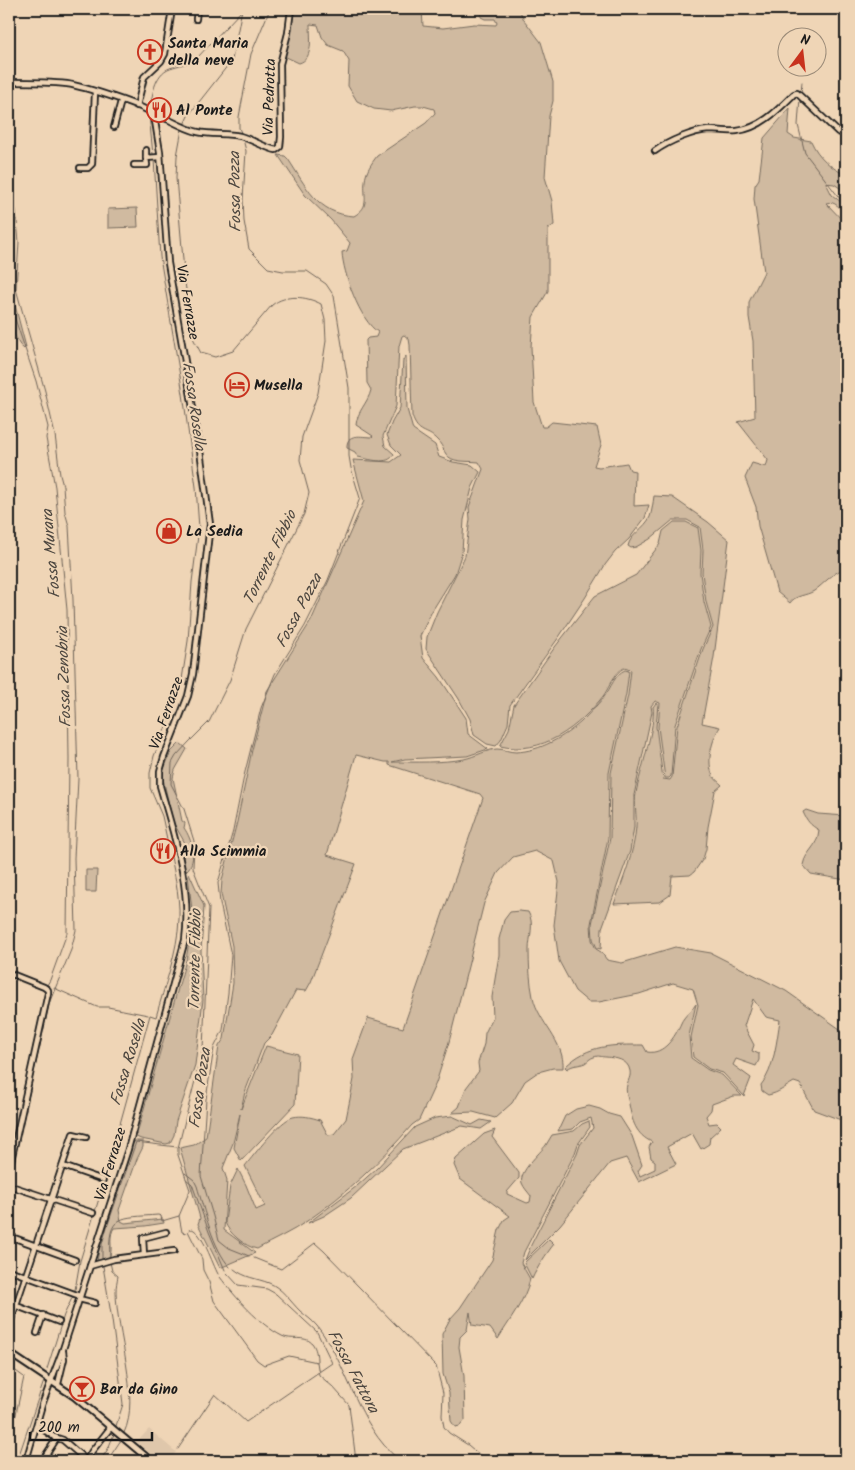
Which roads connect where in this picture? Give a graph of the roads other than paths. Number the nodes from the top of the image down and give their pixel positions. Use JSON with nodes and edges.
{"nodes":[{"id":1,"x":172,"y":9,"type":"edge"},
{"id":2,"x":197,"y":9,"type":"edge"},
{"id":3,"x":290,"y":9,"type":"edge"},
{"id":4,"x":196,"y":19,"type":"dead end"},
{"id":5,"x":9,"y":82,"type":"edge"},
{"id":6,"x":95,"y":92,"type":"junction"},
{"id":7,"x":122,"y":101,"type":"junction"},
{"id":8,"x":137,"y":106,"type":"junction"},
{"id":9,"x":153,"y":114,"type":"junction"},
{"id":10,"x":114,"y":127,"type":"dead end"},
{"id":11,"x":846,"y":134,"type":"edge"},
{"id":12,"x":146,"y":150,"type":"dead end"},
{"id":13,"x":655,"y":151,"type":"dead end"},
{"id":14,"x":153,"y":157,"type":"junction"},
{"id":15,"x":134,"y":165,"type":"dead end"},
{"id":16,"x":80,"y":168,"type":"dead end"},
{"id":17,"x":9,"y":972,"type":"edge"},
{"id":18,"x":86,"y":1137,"type":"dead end"},
{"id":19,"x":63,"y":1166,"type":"junction"},
{"id":20,"x":9,"y":1170,"type":"edge"},
{"id":21,"x":103,"y":1180,"type":"dead end"},
{"id":22,"x":12,"y":1186,"type":"dead end"},
{"id":23,"x":52,"y":1200,"type":"junction"},
{"id":24,"x":93,"y":1213,"type":"dead end"},
{"id":25,"x":166,"y":1232,"type":"dead end"},
{"id":26,"x":9,"y":1236,"type":"edge"},
{"id":27,"x":36,"y":1246,"type":"junction"},
{"id":28,"x":174,"y":1251,"type":"dead end"},
{"id":29,"x":144,"y":1255,"type":"junction"},
{"id":30,"x":76,"y":1260,"type":"dead end"},
{"id":31,"x":90,"y":1266,"type":"junction"},
{"id":32,"x":9,"y":1270,"type":"edge"},
{"id":33,"x":26,"y":1276,"type":"junction"},
{"id":34,"x":79,"y":1297,"type":"junction"},
{"id":35,"x":9,"y":1303,"type":"edge"},
{"id":36,"x":95,"y":1303,"type":"dead end"},
{"id":37,"x":17,"y":1305,"type":"junction"},
{"id":38,"x":43,"y":1315,"type":"junction"},
{"id":39,"x":59,"y":1322,"type":"dead end"},
{"id":40,"x":9,"y":1326,"type":"edge"},
{"id":41,"x":37,"y":1333,"type":"dead end"},
{"id":42,"x":63,"y":1349,"type":"junction"},
{"id":43,"x":9,"y":1353,"type":"edge"},
{"id":44,"x":51,"y":1380,"type":"junction"},
{"id":45,"x":58,"y":1384,"type":"junction"},
{"id":46,"x":36,"y":1425,"type":"junction"},
{"id":47,"x":111,"y":1427,"type":"junction"},
{"id":48,"x":57,"y":1438,"type":"junction"},
{"id":49,"x":26,"y":1461,"type":"edge"},
{"id":50,"x":42,"y":1461,"type":"edge"},
{"id":51,"x":86,"y":1461,"type":"edge"},
{"id":52,"x":152,"y":1461,"type":"edge"}],
"edges":[{"from":1,"to":8,"type":"street"},
{"from":2,"to":4,"type":"street"},
{"from":3,"to":9,"type":"street","name":"Via Pedrotta"},
{"from":5,"to":6,"type":"street"},
{"from":6,"to":7,"type":"street"},
{"from":6,"to":16,"type":"street"},
{"from":7,"to":8,"type":"street"},
{"from":7,"to":10,"type":"street"},
{"from":8,"to":9,"type":"street"},
{"from":9,"to":14,"type":"street","name":"Via Ferrazze"},
{"from":11,"to":13,"type":"street"},
{"from":12,"to":14,"type":"street"},
{"from":14,"to":15,"type":"street"},
{"from":14,"to":31,"type":"street","name":"Via Ferrazze"},
{"from":17,"to":20,"type":"street"},
{"from":18,"to":19,"type":"street"},
{"from":19,"to":21,"type":"street"},
{"from":19,"to":23,"type":"street"},
{"from":22,"to":23,"type":"street"},
{"from":23,"to":24,"type":"street"},
{"from":23,"to":27,"type":"street"},
{"from":25,"to":29,"type":"street"},
{"from":26,"to":27,"type":"street"},
{"from":27,"to":30,"type":"street"},
{"from":27,"to":33,"type":"street"},
{"from":28,"to":29,"type":"street"},
{"from":29,"to":31,"type":"street"},
{"from":31,"to":34,"type":"street","name":"Via Ferrazze"},
{"from":32,"to":33,"type":"street"},
{"from":33,"to":34,"type":"street"},
{"from":33,"to":37,"type":"street"},
{"from":34,"to":36,"type":"street"},
{"from":34,"to":42,"type":"street","name":"Via Ferrazze"},
{"from":35,"to":37,"type":"street"},
{"from":37,"to":38,"type":"street"},
{"from":37,"to":40,"type":"street"},
{"from":38,"to":39,"type":"street"},
{"from":38,"to":41,"type":"street"},
{"from":42,"to":44,"type":"street"},
{"from":42,"to":45,"type":"street"},
{"from":43,"to":44,"type":"main road"},
{"from":44,"to":45,"type":"main road"},
{"from":44,"to":46,"type":"street"},
{"from":45,"to":47,"type":"main road"},
{"from":46,"to":48,"type":"street"},
{"from":46,"to":49,"type":"street"},
{"from":47,"to":51,"type":"street"},
{"from":47,"to":52,"type":"main road"},
{"from":48,"to":50,"type":"street"},
{"from":48,"to":51,"type":"street"}]}
